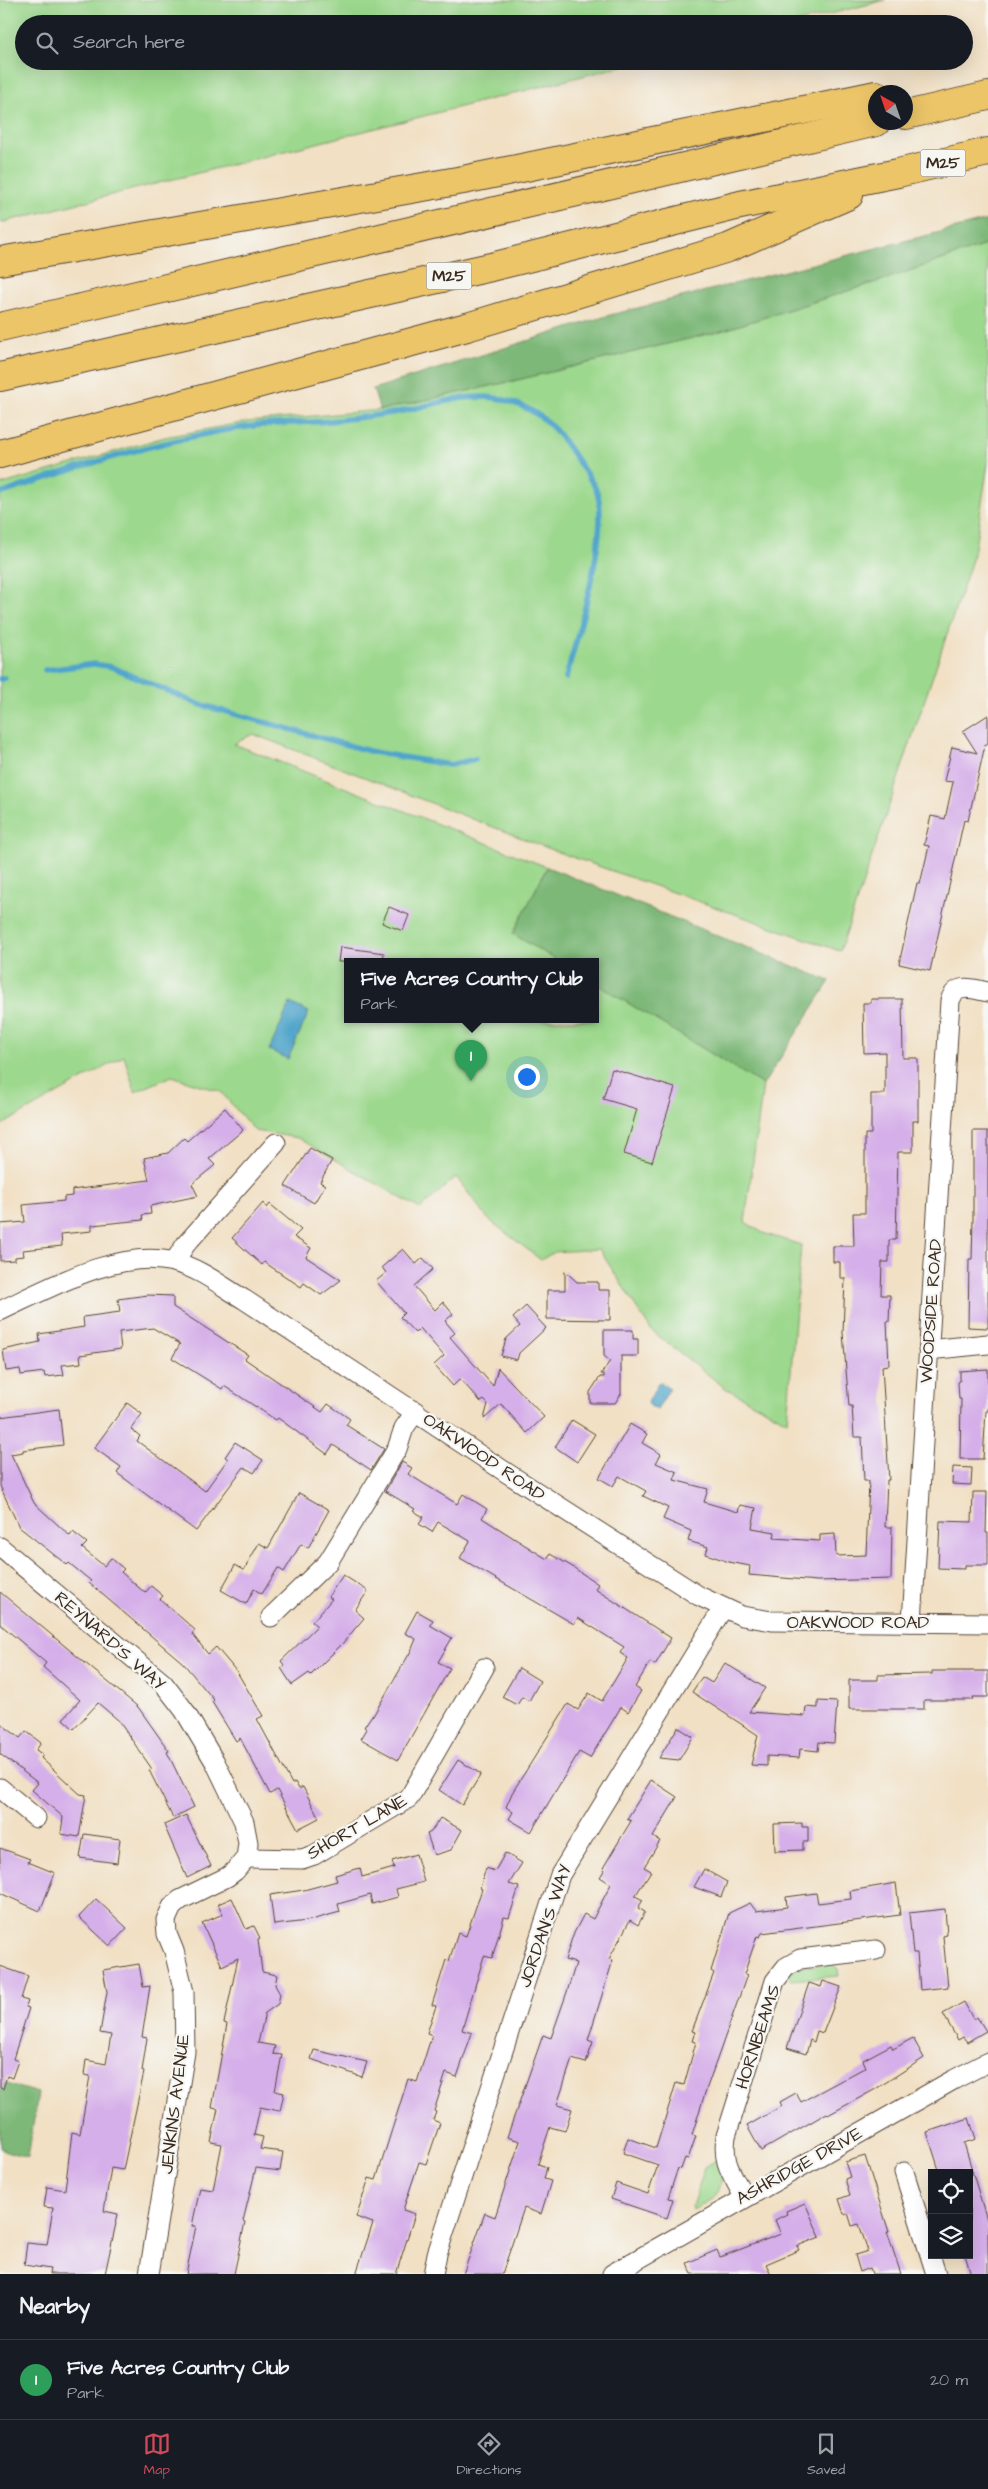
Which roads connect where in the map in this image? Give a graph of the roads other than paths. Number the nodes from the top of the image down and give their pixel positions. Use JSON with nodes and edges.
{"nodes":[{"id":1,"x":868,"y":96,"type":"edge"},
{"id":2,"x":913,"y":96,"type":"edge"},
{"id":3,"x":977,"y":99,"type":"edge"},
{"id":4,"x":913,"y":113,"type":"edge"},
{"id":5,"x":868,"y":124,"type":"edge"},
{"id":6,"x":988,"y":152,"type":"edge"},
{"id":7,"x":898,"y":173,"type":"junction"},
{"id":8,"x":0,"y":261,"type":"edge"},
{"id":9,"x":0,"y":327,"type":"edge"},
{"id":10,"x":0,"y":377,"type":"edge"},
{"id":11,"x":0,"y":454,"type":"edge"},
{"id":12,"x":987,"y":987,"type":"edge"},
{"id":13,"x":276,"y":1143,"type":"dead end"},
{"id":14,"x":174,"y":1262,"type":"junction"},
{"id":15,"x":0,"y":1311,"type":"edge"},
{"id":16,"x":988,"y":1344,"type":"edge"},
{"id":17,"x":928,"y":1350,"type":"junction"},
{"id":18,"x":416,"y":1411,"type":"junction"},
{"id":19,"x":0,"y":1547,"type":"edge"},
{"id":20,"x":723,"y":1608,"type":"junction"},
{"id":21,"x":271,"y":1617,"type":"dead end"},
{"id":22,"x":912,"y":1622,"type":"junction"},
{"id":23,"x":988,"y":1623,"type":"edge"},
{"id":24,"x":484,"y":1668,"type":"dead end"},
{"id":25,"x":0,"y":1788,"type":"edge"},
{"id":26,"x":36,"y":1818,"type":"dead end"},
{"id":27,"x":246,"y":1858,"type":"junction"},
{"id":28,"x":876,"y":1950,"type":"dead end"},
{"id":29,"x":988,"y":2062,"type":"edge"},
{"id":30,"x":904,"y":2172,"type":"dead end"},
{"id":31,"x":744,"y":2197,"type":"junction"},
{"id":32,"x":149,"y":2274,"type":"edge"},
{"id":33,"x":433,"y":2274,"type":"edge"},
{"id":34,"x":612,"y":2274,"type":"edge"},
{"id":35,"x":936,"y":2274,"type":"edge"}],
"edges":[{"from":1,"to":8,"type":"highway"},
{"from":2,"to":3,"type":"highway"},
{"from":3,"to":4,"type":"highway"},
{"from":5,"to":9,"type":"highway"},
{"from":6,"to":7,"type":"highway","number":"M25"},
{"from":7,"to":10,"type":"highway","number":"M25"},
{"from":7,"to":11,"type":"highway","number":"M25"},
{"from":12,"to":17,"type":"street","name":"WOODSIDE ROAD"},
{"from":13,"to":14,"type":"street"},
{"from":14,"to":15,"type":"street","name":"OAKWOOD ROAD"},
{"from":14,"to":18,"type":"street","name":"OAKWOOD ROAD"},
{"from":16,"to":17,"type":"street"},
{"from":17,"to":22,"type":"street","name":"WOODSIDE ROAD"},
{"from":18,"to":20,"type":"street","name":"OAKWOOD ROAD"},
{"from":18,"to":21,"type":"street"},
{"from":19,"to":27,"type":"street","name":"REYNARD'S WAY"},
{"from":20,"to":22,"type":"street","name":"OAKWOOD ROAD"},
{"from":20,"to":33,"type":"street","name":"JORDAN'S WAY"},
{"from":22,"to":23,"type":"street","name":"OAKWOOD ROAD"},
{"from":24,"to":27,"type":"street","name":"SHORT LANE"},
{"from":25,"to":26,"type":"street"},
{"from":27,"to":32,"type":"street","name":"JENKINS AVENUE"},
{"from":28,"to":31,"type":"street","name":"HORNBEAMS"},
{"from":29,"to":31,"type":"street","name":"ASHRIDGE DRIVE"},
{"from":30,"to":35,"type":"street"},
{"from":31,"to":34,"type":"street","name":"ASHRIDGE DRIVE"}]}
